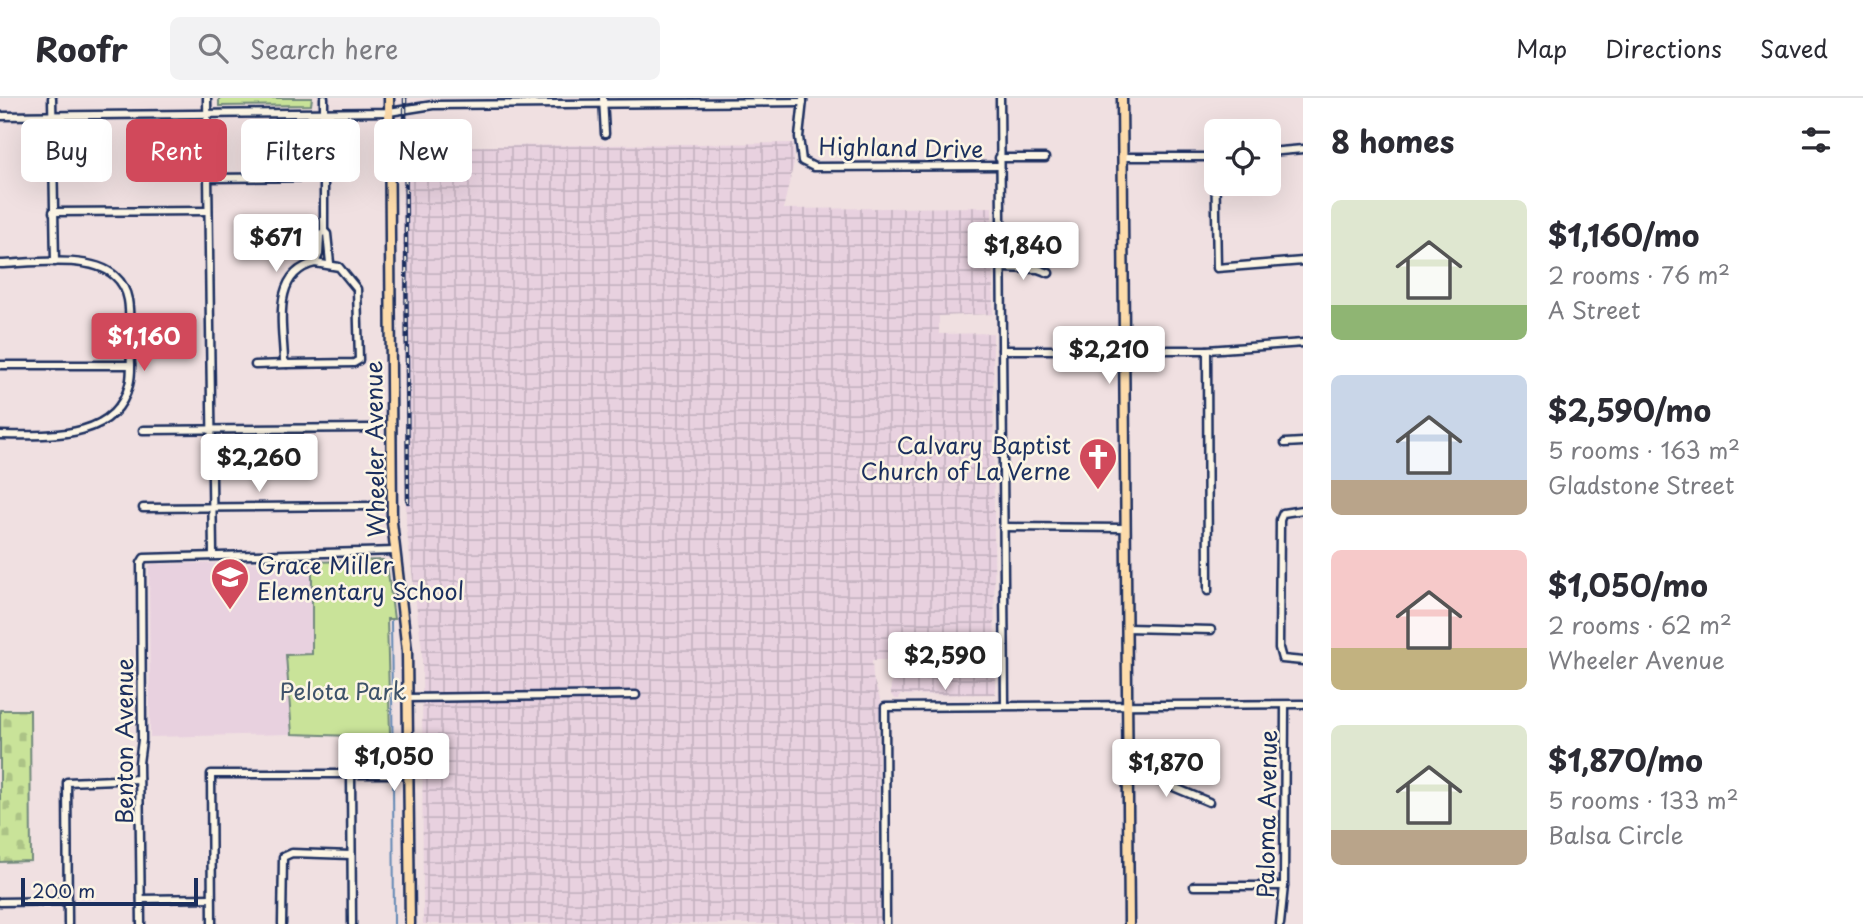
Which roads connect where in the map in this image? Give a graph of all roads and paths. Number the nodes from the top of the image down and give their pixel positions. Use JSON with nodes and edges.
{"nodes":[{"id":1,"x":52,"y":98,"type":"edge"},
{"id":2,"x":207,"y":98,"type":"edge"},
{"id":3,"x":324,"y":98,"type":"edge"},
{"id":4,"x":388,"y":98,"type":"edge"},
{"id":5,"x":1000,"y":98,"type":"edge"},
{"id":6,"x":1122,"y":98,"type":"edge"},
{"id":7,"x":603,"y":100,"type":"edge"},
{"id":8,"x":803,"y":100,"type":"edge"},
{"id":9,"x":324,"y":112,"type":"junction"},
{"id":10,"x":389,"y":112,"type":"junction"},
{"id":11,"x":207,"y":113,"type":"junction"},
{"id":12,"x":0,"y":116,"type":"edge"},
{"id":13,"x":52,"y":116,"type":"junction"},
{"id":14,"x":207,"y":119,"type":"edge"},
{"id":15,"x":324,"y":119,"type":"edge"},
{"id":16,"x":605,"y":134,"type":"dead end"},
{"id":17,"x":1303,"y":149,"type":"edge"},
{"id":18,"x":1281,"y":151,"type":"edge"},
{"id":19,"x":1303,"y":155,"type":"edge"},
{"id":20,"x":1122,"y":157,"type":"junction"},
{"id":21,"x":1204,"y":157,"type":"edge"},
{"id":22,"x":1045,"y":158,"type":"dead end"},
{"id":23,"x":1000,"y":162,"type":"junction"},
{"id":24,"x":208,"y":182,"type":"edge"},
{"id":25,"x":323,"y":182,"type":"edge"},
{"id":26,"x":1216,"y":196,"type":"edge"},
{"id":27,"x":208,"y":211,"type":"junction"},
{"id":28,"x":53,"y":212,"type":"junction"},
{"id":29,"x":324,"y":231,"type":"junction"},
{"id":30,"x":1303,"y":261,"type":"edge"},
{"id":31,"x":55,"y":262,"type":"junction"},
{"id":32,"x":315,"y":263,"type":"junction"},
{"id":33,"x":0,"y":264,"type":"edge"},
{"id":34,"x":330,"y":264,"type":"junction"},
{"id":35,"x":1002,"y":268,"type":"junction"},
{"id":36,"x":1049,"y":274,"type":"dead end"},
{"id":37,"x":1303,"y":343,"type":"edge"},
{"id":38,"x":1124,"y":349,"type":"junction"},
{"id":39,"x":1002,"y":350,"type":"junction"},
{"id":40,"x":1207,"y":350,"type":"junction"},
{"id":41,"x":287,"y":364,"type":"junction"},
{"id":42,"x":0,"y":365,"type":"edge"},
{"id":43,"x":131,"y":365,"type":"junction"},
{"id":44,"x":255,"y":365,"type":"dead end"},
{"id":45,"x":374,"y":428,"type":"dead end"},
{"id":46,"x":211,"y":429,"type":"junction"},
{"id":47,"x":143,"y":430,"type":"dead end"},
{"id":48,"x":0,"y":435,"type":"edge"},
{"id":49,"x":1303,"y":442,"type":"edge"},
{"id":50,"x":1285,"y":443,"type":"dead end"},
{"id":51,"x":375,"y":506,"type":"dead end"},
{"id":52,"x":143,"y":508,"type":"dead end"},
{"id":53,"x":212,"y":508,"type":"junction"},
{"id":54,"x":1303,"y":510,"type":"edge"},
{"id":55,"x":1003,"y":527,"type":"junction"},
{"id":56,"x":1124,"y":528,"type":"junction"},
{"id":57,"x":395,"y":551,"type":"junction"},
{"id":58,"x":213,"y":554,"type":"junction"},
{"id":59,"x":1208,"y":591,"type":"dead end"},
{"id":60,"x":1126,"y":628,"type":"junction"},
{"id":61,"x":1211,"y":630,"type":"dead end"},
{"id":62,"x":1303,"y":661,"type":"edge"},
{"id":63,"x":636,"y":695,"type":"dead end"},
{"id":64,"x":407,"y":698,"type":"junction"},
{"id":65,"x":1005,"y":704,"type":"junction"},
{"id":66,"x":1303,"y":704,"type":"edge"},
{"id":67,"x":1127,"y":705,"type":"junction"},
{"id":68,"x":1285,"y":705,"type":"junction"},
{"id":69,"x":351,"y":774,"type":"junction"},
{"id":70,"x":408,"y":774,"type":"junction"},
{"id":71,"x":1128,"y":777,"type":"junction"},
{"id":72,"x":139,"y":779,"type":"junction"},
{"id":73,"x":1209,"y":802,"type":"dead end"},
{"id":74,"x":351,"y":855,"type":"junction"},
{"id":75,"x":1194,"y":886,"type":"dead end"},
{"id":76,"x":1284,"y":886,"type":"junction"},
{"id":77,"x":211,"y":898,"type":"junction"},
{"id":78,"x":141,"y":899,"type":"junction"},
{"id":79,"x":68,"y":901,"type":"junction"},
{"id":80,"x":0,"y":902,"type":"edge"},
{"id":81,"x":68,"y":924,"type":"edge"},
{"id":82,"x":141,"y":924,"type":"edge"},
{"id":83,"x":212,"y":924,"type":"edge"},
{"id":84,"x":282,"y":924,"type":"edge"},
{"id":85,"x":352,"y":924,"type":"edge"},
{"id":86,"x":410,"y":924,"type":"edge"},
{"id":87,"x":886,"y":924,"type":"edge"},
{"id":88,"x":1129,"y":924,"type":"edge"},
{"id":89,"x":1280,"y":924,"type":"edge"}],
"edges":[{"from":1,"to":13,"type":"street"},
{"from":2,"to":11,"type":"street"},
{"from":3,"to":9,"type":"street"},
{"from":4,"to":10,"type":"main road","name":"Wheeler Avenue"},
{"from":5,"to":23,"type":"street"},
{"from":6,"to":20,"type":"main road"},
{"from":7,"to":8,"type":"street"},
{"from":7,"to":10,"type":"street"},
{"from":7,"to":16,"type":"street"},
{"from":8,"to":23,"type":"street","name":"Highland Drive"},
{"from":9,"to":10,"type":"street"},
{"from":9,"to":11,"type":"street"},
{"from":9,"to":15,"type":"street"},
{"from":10,"to":57,"type":"main road","name":"Wheeler Avenue"},
{"from":11,"to":13,"type":"street"},
{"from":11,"to":14,"type":"street"},
{"from":12,"to":13,"type":"street"},
{"from":13,"to":28,"type":"street"},
{"from":17,"to":18,"type":"street"},
{"from":17,"to":19,"type":"street"},
{"from":20,"to":21,"type":"street"},
{"from":20,"to":38,"type":"main road"},
{"from":22,"to":23,"type":"street","name":"Highland Drive"},
{"from":23,"to":35,"type":"street"},
{"from":24,"to":27,"type":"street"},
{"from":25,"to":29,"type":"street"},
{"from":26,"to":30,"type":"street"},
{"from":27,"to":28,"type":"street"},
{"from":27,"to":46,"type":"street"},
{"from":28,"to":31,"type":"street"},
{"from":29,"to":32,"type":"street"},
{"from":29,"to":34,"type":"street"},
{"from":31,"to":33,"type":"street"},
{"from":31,"to":43,"type":"street"},
{"from":32,"to":34,"type":"street"},
{"from":32,"to":41,"type":"street"},
{"from":34,"to":41,"type":"street"},
{"from":35,"to":36,"type":"street"},
{"from":35,"to":39,"type":"street"},
{"from":37,"to":40,"type":"street"},
{"from":38,"to":39,"type":"street"},
{"from":38,"to":40,"type":"street"},
{"from":38,"to":56,"type":"main road"},
{"from":39,"to":55,"type":"street"},
{"from":40,"to":59,"type":"street"},
{"from":41,"to":44,"type":"street"},
{"from":42,"to":43,"type":"street"},
{"from":43,"to":48,"type":"street"},
{"from":45,"to":46,"type":"street"},
{"from":46,"to":47,"type":"street"},
{"from":46,"to":53,"type":"street"},
{"from":49,"to":50,"type":"street"},
{"from":51,"to":53,"type":"street"},
{"from":52,"to":53,"type":"street"},
{"from":53,"to":58,"type":"street"},
{"from":54,"to":62,"type":"street"},
{"from":55,"to":56,"type":"street"},
{"from":55,"to":65,"type":"street"},
{"from":56,"to":60,"type":"main road"},
{"from":57,"to":58,"type":"street"},
{"from":57,"to":64,"type":"main road","name":"Wheeler Avenue"},
{"from":58,"to":72,"type":"street","name":"Benton Avenue"},
{"from":60,"to":61,"type":"street"},
{"from":60,"to":67,"type":"main road"},
{"from":63,"to":64,"type":"street"},
{"from":64,"to":70,"type":"main road","name":"Wheeler Avenue"},
{"from":65,"to":67,"type":"street"},
{"from":65,"to":87,"type":"street"},
{"from":66,"to":68,"type":"street"},
{"from":67,"to":68,"type":"street"},
{"from":67,"to":71,"type":"main road"},
{"from":68,"to":76,"type":"street","name":"Paloma Avenue"},
{"from":69,"to":70,"type":"street"},
{"from":69,"to":74,"type":"street"},
{"from":69,"to":77,"type":"street"},
{"from":70,"to":86,"type":"main road","name":"Wheeler Avenue"},
{"from":71,"to":73,"type":"street"},
{"from":71,"to":88,"type":"main road"},
{"from":72,"to":78,"type":"street","name":"Benton Avenue"},
{"from":72,"to":79,"type":"street"},
{"from":74,"to":84,"type":"street"},
{"from":74,"to":85,"type":"street"},
{"from":75,"to":76,"type":"street"},
{"from":76,"to":89,"type":"street","name":"Paloma Avenue"},
{"from":77,"to":78,"type":"street"},
{"from":77,"to":83,"type":"street"},
{"from":78,"to":82,"type":"street","name":"Benton Avenue"},
{"from":79,"to":80,"type":"street"},
{"from":79,"to":81,"type":"street"}]}
